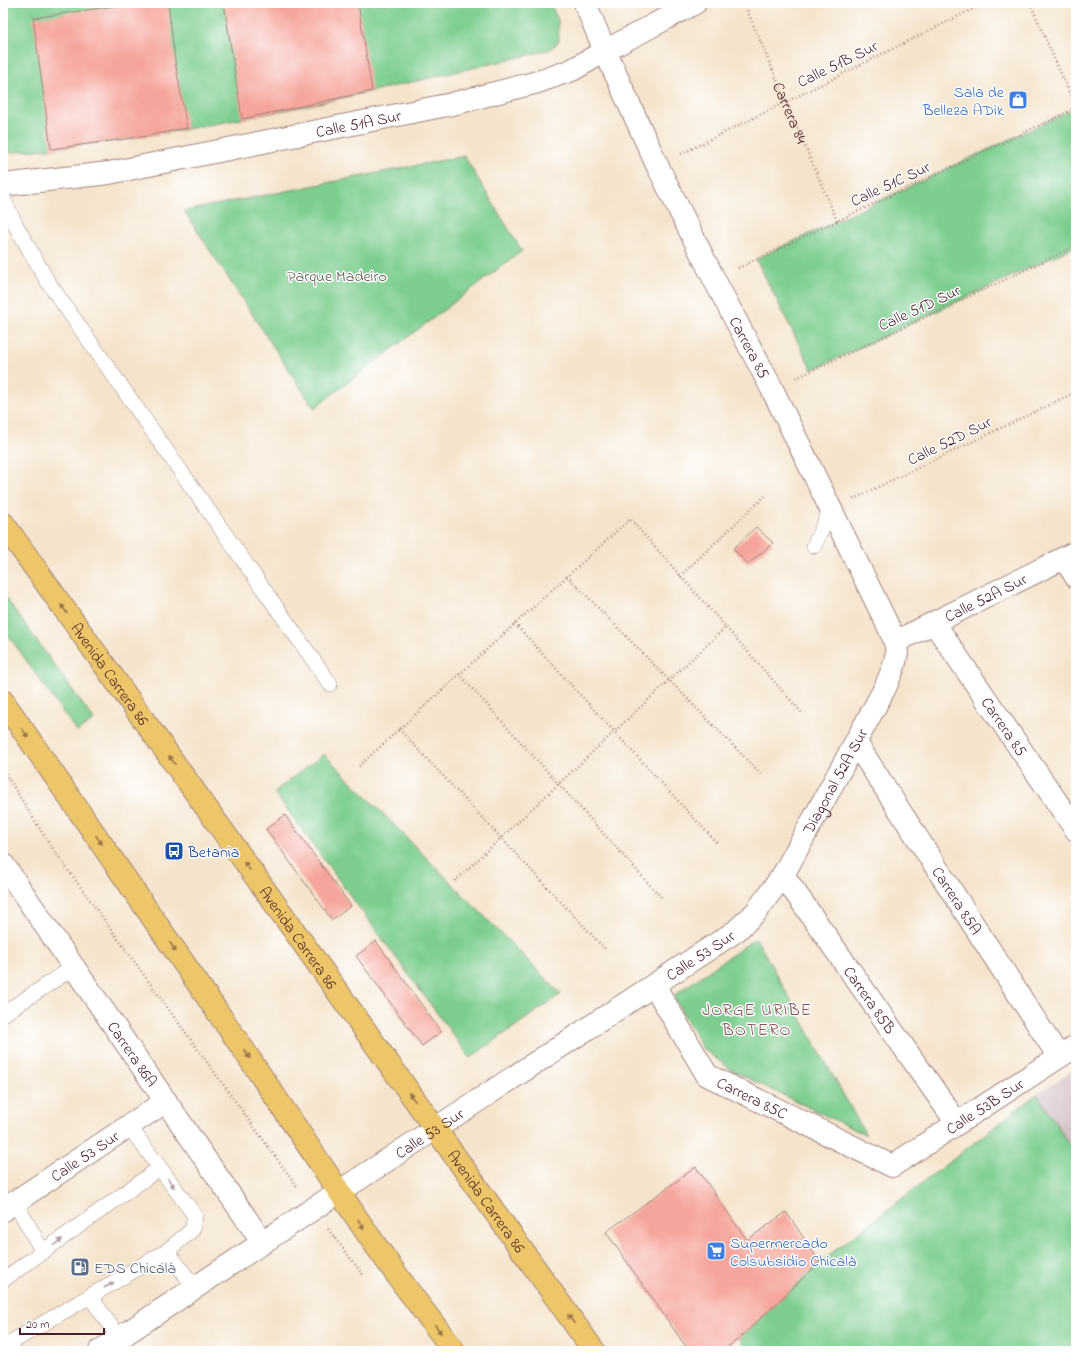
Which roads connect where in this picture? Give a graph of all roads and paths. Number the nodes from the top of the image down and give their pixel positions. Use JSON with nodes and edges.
{"nodes":[{"id":1,"x":585,"y":3,"type":"edge"},
{"id":2,"x":695,"y":3,"type":"edge"},
{"id":3,"x":744,"y":3,"type":"edge"},
{"id":4,"x":985,"y":3,"type":"edge"},
{"id":5,"x":1030,"y":3,"type":"edge"},
{"id":6,"x":605,"y":51,"type":"junction"},
{"id":7,"x":786,"y":102,"type":"junction"},
{"id":8,"x":1076,"y":108,"type":"edge"},
{"id":9,"x":657,"y":165,"type":"junction"},
{"id":10,"x":3,"y":185,"type":"edge"},
{"id":11,"x":3,"y":198,"type":"edge"},
{"id":12,"x":837,"y":221,"type":"junction"},
{"id":13,"x":1076,"y":246,"type":"edge"},
{"id":14,"x":714,"y":279,"type":"junction"},
{"id":15,"x":772,"y":389,"type":"junction"},
{"id":16,"x":1076,"y":392,"type":"edge"},
{"id":17,"x":765,"y":496,"type":"dead end"},
{"id":18,"x":831,"y":509,"type":"junction"},
{"id":19,"x":3,"y":523,"type":"edge"},
{"id":20,"x":814,"y":546,"type":"dead end"},
{"id":21,"x":1070,"y":555,"type":"edge"},
{"id":22,"x":567,"y":576,"type":"junction"},
{"id":23,"x":680,"y":576,"type":"junction"},
{"id":24,"x":1076,"y":577,"type":"edge"},
{"id":25,"x":934,"y":623,"type":"junction"},
{"id":26,"x":515,"y":624,"type":"junction"},
{"id":27,"x":726,"y":627,"type":"junction"},
{"id":28,"x":895,"y":642,"type":"junction"},
{"id":29,"x":459,"y":674,"type":"junction"},
{"id":30,"x":670,"y":680,"type":"junction"},
{"id":31,"x":330,"y":684,"type":"dead end"},
{"id":32,"x":3,"y":701,"type":"edge"},
{"id":33,"x":802,"y":713,"type":"dead end"},
{"id":34,"x":399,"y":730,"type":"junction"},
{"id":35,"x":615,"y":732,"type":"junction"},
{"id":36,"x":856,"y":743,"type":"junction"},
{"id":37,"x":359,"y":766,"type":"dead end"},
{"id":38,"x":3,"y":770,"type":"edge"},
{"id":39,"x":762,"y":775,"type":"dead end"},
{"id":40,"x":559,"y":784,"type":"junction"},
{"id":41,"x":1076,"y":830,"type":"edge"},
{"id":42,"x":501,"y":838,"type":"junction"},
{"id":43,"x":717,"y":843,"type":"dead end"},
{"id":44,"x":5,"y":871,"type":"edge"},
{"id":45,"x":783,"y":875,"type":"junction"},
{"id":46,"x":455,"y":881,"type":"dead end"},
{"id":47,"x":661,"y":897,"type":"dead end"},
{"id":48,"x":756,"y":912,"type":"joint"},
{"id":49,"x":606,"y":950,"type":"dead end"},
{"id":50,"x":74,"y":967,"type":"junction"},
{"id":51,"x":654,"y":985,"type":"junction"},
{"id":52,"x":3,"y":1014,"type":"edge"},
{"id":53,"x":1068,"y":1051,"type":"edge"},
{"id":54,"x":166,"y":1101,"type":"junction"},
{"id":55,"x":957,"y":1123,"type":"junction"},
{"id":56,"x":129,"y":1126,"type":"junction"},
{"id":57,"x":435,"y":1129,"type":"junction"},
{"id":58,"x":277,"y":1160,"type":"dead end"},
{"id":59,"x":892,"y":1166,"type":"joint"},
{"id":60,"x":160,"y":1168,"type":"junction"},
{"id":61,"x":339,"y":1192,"type":"junction"},
{"id":62,"x":9,"y":1206,"type":"edge"},
{"id":63,"x":263,"y":1243,"type":"junction"},
{"id":64,"x":167,"y":1251,"type":"junction"},
{"id":65,"x":43,"y":1252,"type":"junction"},
{"id":66,"x":3,"y":1280,"type":"edge"},
{"id":67,"x":195,"y":1288,"type":"junction"},
{"id":68,"x":90,"y":1296,"type":"junction"},
{"id":69,"x":119,"y":1338,"type":"junction"},
{"id":70,"x":3,"y":1346,"type":"edge"},
{"id":71,"x":100,"y":1351,"type":"edge"},
{"id":72,"x":454,"y":1351,"type":"edge"},
{"id":73,"x":594,"y":1351,"type":"edge"}],
"edges":[{"from":1,"to":6,"type":"street"},
{"from":2,"to":6,"type":"street","name":"Calle 51A Sur"},
{"from":3,"to":7,"type":"path","name":"Carrera 84"},
{"from":4,"to":7,"type":"path","name":"Calle 51B Sur"},
{"from":5,"to":8,"type":"path"},
{"from":6,"to":9,"type":"street","name":"Carrera 85"},
{"from":6,"to":10,"type":"street","name":"Calle 51A Sur"},
{"from":7,"to":9,"type":"path","name":"Calle 51B Sur"},
{"from":7,"to":12,"type":"path","name":"Carrera 84"},
{"from":8,"to":12,"type":"path","name":"Calle 51C Sur"},
{"from":9,"to":14,"type":"street","name":"Carrera 85"},
{"from":11,"to":31,"type":"lane"},
{"from":12,"to":14,"type":"path","name":"Calle 51C Sur"},
{"from":13,"to":15,"type":"path","name":"Calle 51D Sur"},
{"from":14,"to":15,"type":"street","name":"Carrera 85"},
{"from":15,"to":18,"type":"street","name":"Carrera 85"},
{"from":16,"to":18,"type":"path","name":"Calle 52D Sur"},
{"from":17,"to":23,"type":"path"},
{"from":18,"to":20,"type":"lane"},
{"from":18,"to":28,"type":"street","name":"Carrera 85"},
{"from":57,"to":19,"type":"main road","name":"Avenida Carrera 86","one_way":true},
{"from":21,"to":24,"type":"street"},
{"from":21,"to":25,"type":"street","name":"Calle 52A Sur"},
{"from":22,"to":23,"type":"path"},
{"from":22,"to":26,"type":"path"},
{"from":22,"to":30,"type":"path"},
{"from":23,"to":27,"type":"path"},
{"from":25,"to":28,"type":"street","name":"Calle 52A Sur"},
{"from":25,"to":41,"type":"street","name":"Carrera 85"},
{"from":26,"to":29,"type":"path"},
{"from":26,"to":35,"type":"path"},
{"from":27,"to":30,"type":"path"},
{"from":27,"to":33,"type":"path"},
{"from":28,"to":36,"type":"street","name":"Diagonal 52A Sur"},
{"from":29,"to":34,"type":"path"},
{"from":29,"to":40,"type":"path"},
{"from":30,"to":35,"type":"path"},
{"from":30,"to":39,"type":"path"},
{"from":32,"to":61,"type":"main road","one_way":true},
{"from":34,"to":37,"type":"path"},
{"from":34,"to":42,"type":"path"},
{"from":35,"to":40,"type":"path"},
{"from":35,"to":43,"type":"path"},
{"from":36,"to":45,"type":"street","name":"Diagonal 52A Sur"},
{"from":36,"to":53,"type":"street","name":"Carrera 85A"},
{"from":38,"to":58,"type":"path"},
{"from":40,"to":42,"type":"path"},
{"from":40,"to":47,"type":"path"},
{"from":42,"to":46,"type":"path"},
{"from":42,"to":49,"type":"path"},
{"from":44,"to":50,"type":"street","name":"Carrera 86A"},
{"from":45,"to":48,"type":"street","name":"Diagonal 52A Sur"},
{"from":45,"to":55,"type":"street","name":"Carrera 85B"},
{"from":48,"to":51,"type":"street","name":"Calle 53 Sur"},
{"from":50,"to":52,"type":"lane"},
{"from":50,"to":54,"type":"street","name":"Carrera 86A"},
{"from":51,"to":57,"type":"street","name":"Calle 53 Sur"},
{"from":51,"to":59,"type":"street","name":"Carrera 85C"},
{"from":53,"to":55,"type":"street","name":"Calle 53B Sur"},
{"from":54,"to":56,"type":"street","name":"Calle 53 Sur"},
{"from":54,"to":63,"type":"street","name":"Carrera 86A"},
{"from":55,"to":59,"type":"street","name":"Calle 53B Sur"},
{"from":56,"to":60,"type":"lane"},
{"from":56,"to":62,"type":"street","name":"Calle 53 Sur"},
{"from":57,"to":61,"type":"street","name":"Calle 53 Sur"},
{"from":73,"to":57,"type":"main road","name":"Avenida Carrera 86","one_way":true},
{"from":60,"to":64,"type":"lane","one_way":true},
{"from":65,"to":60,"type":"lane","one_way":true},
{"from":61,"to":63,"type":"street","name":"Calle 53 Sur"},
{"from":61,"to":72,"type":"main road","one_way":true},
{"from":62,"to":65,"type":"lane"},
{"from":63,"to":67,"type":"street","name":"Calle 53 Sur"},
{"from":64,"to":67,"type":"lane"},
{"from":68,"to":64,"type":"lane","one_way":true},
{"from":65,"to":66,"type":"lane"},
{"from":67,"to":69,"type":"street","name":"Calle 53 Sur"},
{"from":68,"to":69,"type":"lane"},
{"from":68,"to":70,"type":"lane"},
{"from":69,"to":71,"type":"street","name":"Calle 53 Sur"}]}
